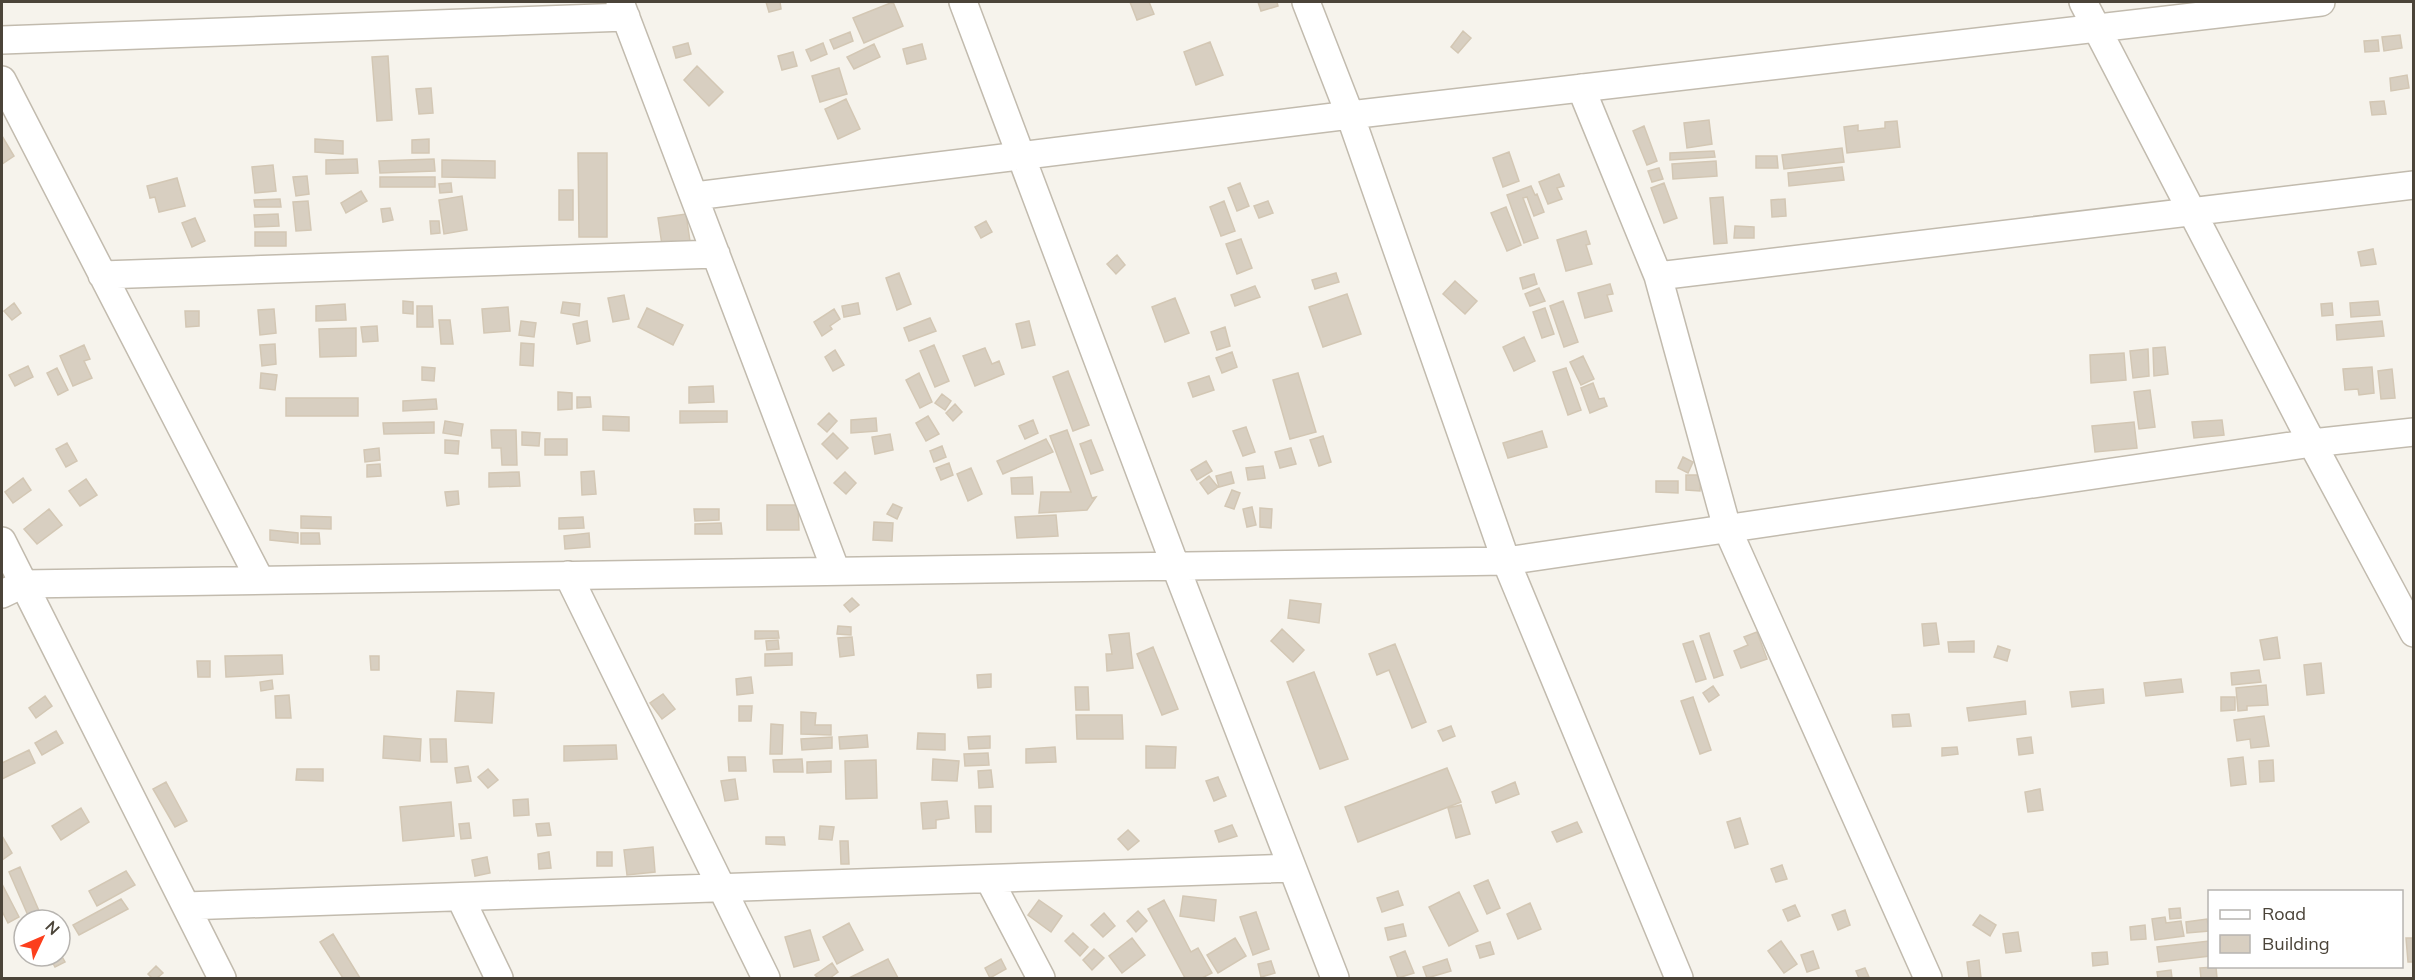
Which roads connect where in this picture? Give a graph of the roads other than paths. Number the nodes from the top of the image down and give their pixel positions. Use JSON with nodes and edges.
{"nodes":[{"id":1,"x":963,"y":2,"type":"edge"},
{"id":2,"x":1306,"y":2,"type":"edge"},
{"id":3,"x":2083,"y":2,"type":"edge"},
{"id":4,"x":2321,"y":2,"type":"edge"},
{"id":5,"x":623,"y":9,"type":"edge"},
{"id":6,"x":2097,"y":27,"type":"junction"},
{"id":7,"x":2,"y":40,"type":"edge"},
{"id":8,"x":2,"y":80,"type":"edge"},
{"id":9,"x":1581,"y":88,"type":"junction"},
{"id":10,"x":1350,"y":115,"type":"junction"},
{"id":11,"x":1021,"y":157,"type":"junction"},
{"id":12,"x":2414,"y":185,"type":"edge"},
{"id":13,"x":694,"y":196,"type":"junction"},
{"id":14,"x":2192,"y":212,"type":"junction"},
{"id":15,"x":716,"y":255,"type":"junction"},
{"id":16,"x":102,"y":275,"type":"junction"},
{"id":17,"x":1658,"y":276,"type":"junction"},
{"id":18,"x":2414,"y":432,"type":"edge"},
{"id":19,"x":2312,"y":443,"type":"junction"},
{"id":20,"x":1727,"y":528,"type":"junction"},
{"id":21,"x":2,"y":541,"type":"edge"},
{"id":22,"x":1506,"y":561,"type":"junction"},
{"id":23,"x":1175,"y":565,"type":"junction"},
{"id":24,"x":836,"y":571,"type":"junction"},
{"id":25,"x":568,"y":575,"type":"junction"},
{"id":26,"x":260,"y":580,"type":"junction"},
{"id":27,"x":12,"y":589,"type":"edge"},
{"id":28,"x":2412,"y":630,"type":"edge"},
{"id":29,"x":1292,"y":868,"type":"junction"},
{"id":30,"x":989,"y":879,"type":"junction"},
{"id":31,"x":723,"y":888,"type":"junction"},
{"id":32,"x":460,"y":897,"type":"junction"},
{"id":33,"x":186,"y":906,"type":"junction"},
{"id":34,"x":222,"y":978,"type":"edge"},
{"id":35,"x":499,"y":978,"type":"edge"},
{"id":36,"x":766,"y":978,"type":"edge"},
{"id":37,"x":1041,"y":978,"type":"edge"},
{"id":38,"x":1335,"y":978,"type":"edge"},
{"id":39,"x":1679,"y":978,"type":"edge"},
{"id":40,"x":1928,"y":978,"type":"edge"}],
"edges":[{"from":1,"to":11,"type":"street"},
{"from":2,"to":10,"type":"street"},
{"from":3,"to":6,"type":"street"},
{"from":4,"to":6,"type":"street"},
{"from":5,"to":7,"type":"street"},
{"from":5,"to":13,"type":"street"},
{"from":6,"to":9,"type":"street"},
{"from":6,"to":14,"type":"street"},
{"from":8,"to":16,"type":"street"},
{"from":9,"to":10,"type":"street"},
{"from":9,"to":17,"type":"street"},
{"from":10,"to":11,"type":"street"},
{"from":10,"to":22,"type":"street"},
{"from":11,"to":13,"type":"street"},
{"from":11,"to":23,"type":"street"},
{"from":12,"to":14,"type":"street"},
{"from":13,"to":15,"type":"street"},
{"from":14,"to":17,"type":"street"},
{"from":14,"to":19,"type":"street"},
{"from":15,"to":16,"type":"street"},
{"from":15,"to":24,"type":"street"},
{"from":16,"to":26,"type":"street"},
{"from":17,"to":20,"type":"street"},
{"from":18,"to":19,"type":"street"},
{"from":19,"to":20,"type":"street"},
{"from":19,"to":28,"type":"street"},
{"from":20,"to":22,"type":"street"},
{"from":20,"to":40,"type":"street"},
{"from":21,"to":27,"type":"street"},
{"from":22,"to":23,"type":"street"},
{"from":22,"to":39,"type":"street"},
{"from":23,"to":24,"type":"street"},
{"from":23,"to":29,"type":"street"},
{"from":24,"to":25,"type":"street"},
{"from":25,"to":26,"type":"street"},
{"from":25,"to":31,"type":"street"},
{"from":26,"to":27,"type":"street"},
{"from":27,"to":33,"type":"street"},
{"from":29,"to":30,"type":"street"},
{"from":29,"to":38,"type":"street"},
{"from":30,"to":31,"type":"street"},
{"from":30,"to":37,"type":"street"},
{"from":31,"to":32,"type":"street"},
{"from":31,"to":36,"type":"street"},
{"from":32,"to":33,"type":"street"},
{"from":32,"to":35,"type":"street"},
{"from":33,"to":34,"type":"street"}]}
